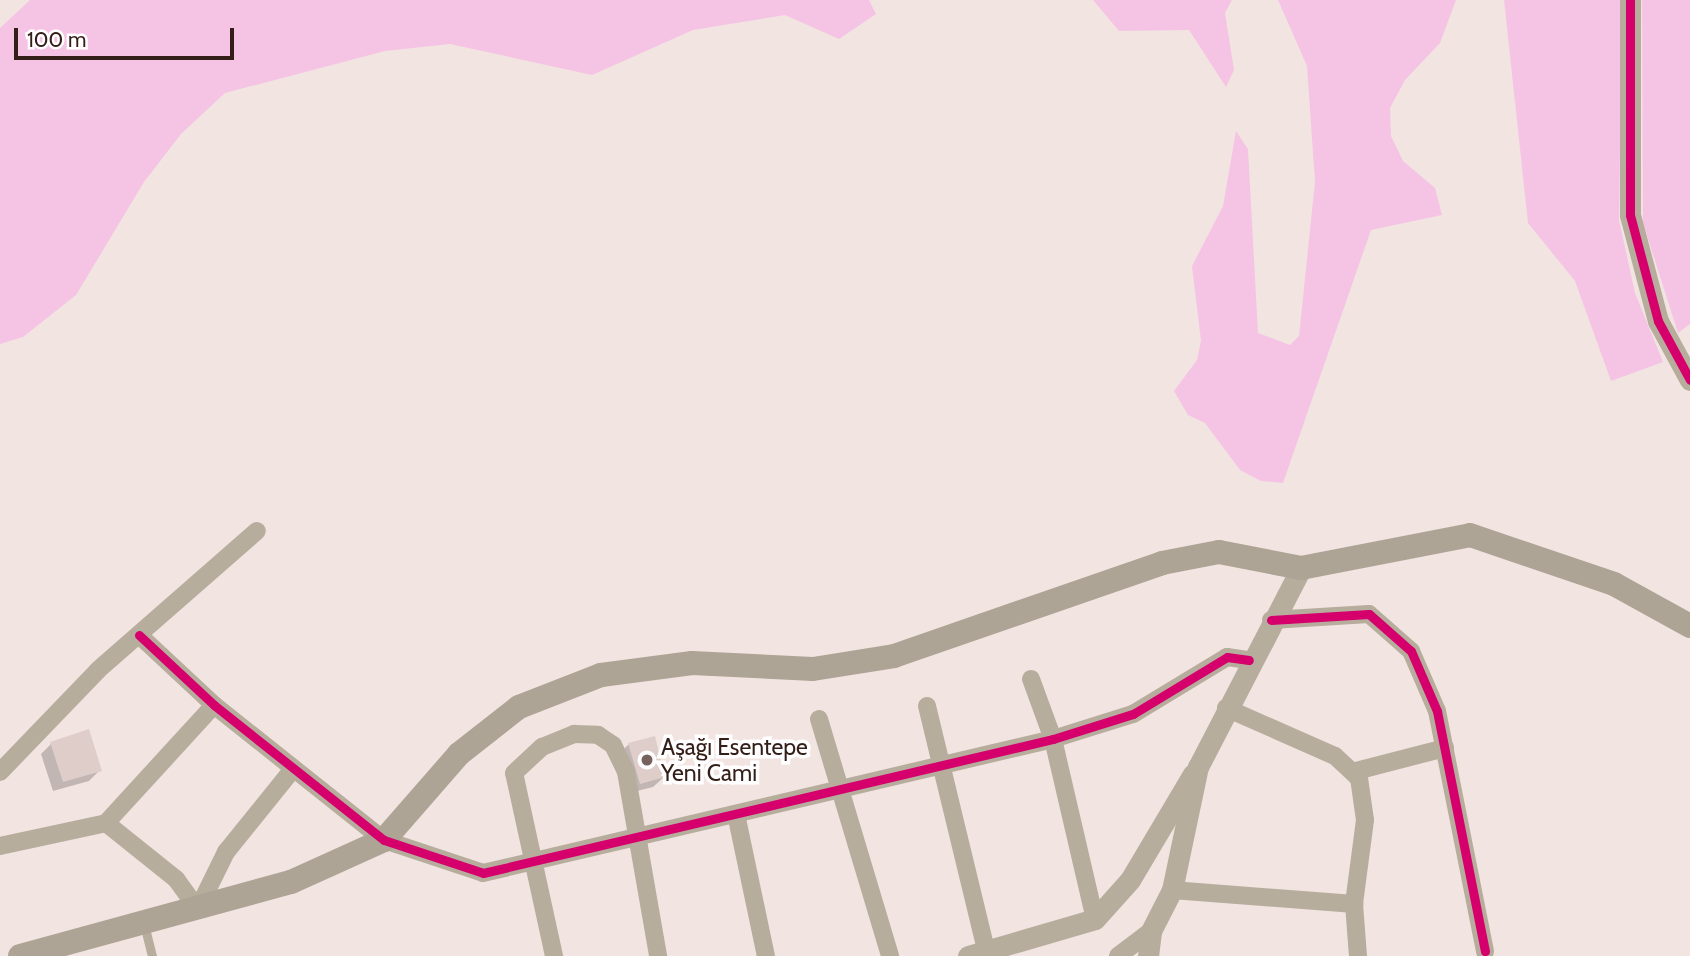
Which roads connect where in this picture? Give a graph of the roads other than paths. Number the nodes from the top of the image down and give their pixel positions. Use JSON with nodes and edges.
{"nodes":[{"id":1,"x":1630,"y":0,"type":"edge"},
{"id":2,"x":1681,"y":347,"type":"edge"},
{"id":3,"x":1690,"y":380,"type":"edge"},
{"id":4,"x":257,"y":531,"type":"dead end"},
{"id":5,"x":1301,"y":568,"type":"junction"},
{"id":6,"x":1271,"y":620,"type":"junction"},
{"id":7,"x":1690,"y":626,"type":"edge"},
{"id":8,"x":139,"y":635,"type":"junction"},
{"id":9,"x":1249,"y":660,"type":"junction"},
{"id":10,"x":1031,"y":679,"type":"dead end"},
{"id":11,"x":214,"y":705,"type":"junction"},
{"id":12,"x":927,"y":706,"type":"dead end"},
{"id":13,"x":1226,"y":708,"type":"junction"},
{"id":14,"x":818,"y":719,"type":"dead end"},
{"id":15,"x":1053,"y":739,"type":"junction"},
{"id":16,"x":1445,"y":748,"type":"junction"},
{"id":17,"x":943,"y":765,"type":"junction"},
{"id":18,"x":1198,"y":767,"type":"junction"},
{"id":19,"x":293,"y":769,"type":"junction"},
{"id":20,"x":1356,"y":771,"type":"junction"},
{"id":21,"x":0,"y":772,"type":"edge"},
{"id":22,"x":841,"y":789,"type":"junction"},
{"id":23,"x":736,"y":814,"type":"junction"},
{"id":24,"x":106,"y":823,"type":"junction"},
{"id":25,"x":636,"y":837,"type":"junction"},
{"id":26,"x":384,"y":840,"type":"junction"},
{"id":27,"x":0,"y":846,"type":"edge"},
{"id":28,"x":532,"y":862,"type":"junction"},
{"id":29,"x":1172,"y":890,"type":"junction"},
{"id":30,"x":1354,"y":904,"type":"junction"},
{"id":31,"x":198,"y":909,"type":"junction"},
{"id":32,"x":1095,"y":919,"type":"junction"},
{"id":33,"x":144,"y":923,"type":"junction"},
{"id":34,"x":1151,"y":931,"type":"junction"},
{"id":35,"x":78,"y":948,"type":"edge"},
{"id":36,"x":1485,"y":951,"type":"dead end"},
{"id":37,"x":977,"y":953,"type":"edge"},
{"id":38,"x":20,"y":956,"type":"edge"},
{"id":39,"x":152,"y":956,"type":"edge"},
{"id":40,"x":554,"y":956,"type":"edge"},
{"id":41,"x":658,"y":956,"type":"edge"},
{"id":42,"x":766,"y":956,"type":"edge"},
{"id":43,"x":890,"y":956,"type":"edge"},
{"id":44,"x":1118,"y":956,"type":"edge"},
{"id":45,"x":1148,"y":956,"type":"edge"},
{"id":46,"x":1358,"y":956,"type":"edge"}],
"edges":[{"from":1,"to":2,"type":"street"},
{"from":2,"to":3,"type":"street"},
{"from":4,"to":8,"type":"street"},
{"from":5,"to":6,"type":"street"},
{"from":5,"to":7,"type":"main road"},
{"from":5,"to":26,"type":"main road"},
{"from":6,"to":9,"type":"street"},
{"from":6,"to":16,"type":"street"},
{"from":8,"to":11,"type":"street"},
{"from":8,"to":21,"type":"street"},
{"from":9,"to":13,"type":"street"},
{"from":9,"to":15,"type":"street"},
{"from":10,"to":15,"type":"street"},
{"from":11,"to":19,"type":"street"},
{"from":11,"to":24,"type":"street"},
{"from":12,"to":17,"type":"street"},
{"from":13,"to":18,"type":"street"},
{"from":13,"to":20,"type":"street"},
{"from":14,"to":22,"type":"street"},
{"from":15,"to":17,"type":"street"},
{"from":15,"to":32,"type":"street"},
{"from":16,"to":20,"type":"street"},
{"from":16,"to":36,"type":"street"},
{"from":17,"to":22,"type":"street"},
{"from":17,"to":37,"type":"street"},
{"from":18,"to":29,"type":"street"},
{"from":18,"to":32,"type":"street"},
{"from":19,"to":26,"type":"street"},
{"from":19,"to":31,"type":"street"},
{"from":20,"to":30,"type":"street"},
{"from":22,"to":23,"type":"street"},
{"from":22,"to":43,"type":"street"},
{"from":23,"to":25,"type":"street"},
{"from":23,"to":42,"type":"street"},
{"from":24,"to":27,"type":"street"},
{"from":24,"to":31,"type":"street"},
{"from":25,"to":28,"type":"street"},
{"from":25,"to":28,"type":"street"},
{"from":25,"to":41,"type":"street"},
{"from":26,"to":28,"type":"street"},
{"from":26,"to":31,"type":"main road"},
{"from":28,"to":40,"type":"street"},
{"from":29,"to":30,"type":"street"},
{"from":29,"to":34,"type":"street"},
{"from":30,"to":46,"type":"street"},
{"from":31,"to":33,"type":"main road"},
{"from":32,"to":37,"type":"street"},
{"from":33,"to":35,"type":"main road"},
{"from":33,"to":39,"type":"lane"},
{"from":34,"to":44,"type":"street"},
{"from":34,"to":45,"type":"street"},
{"from":35,"to":38,"type":"main road"}]}
